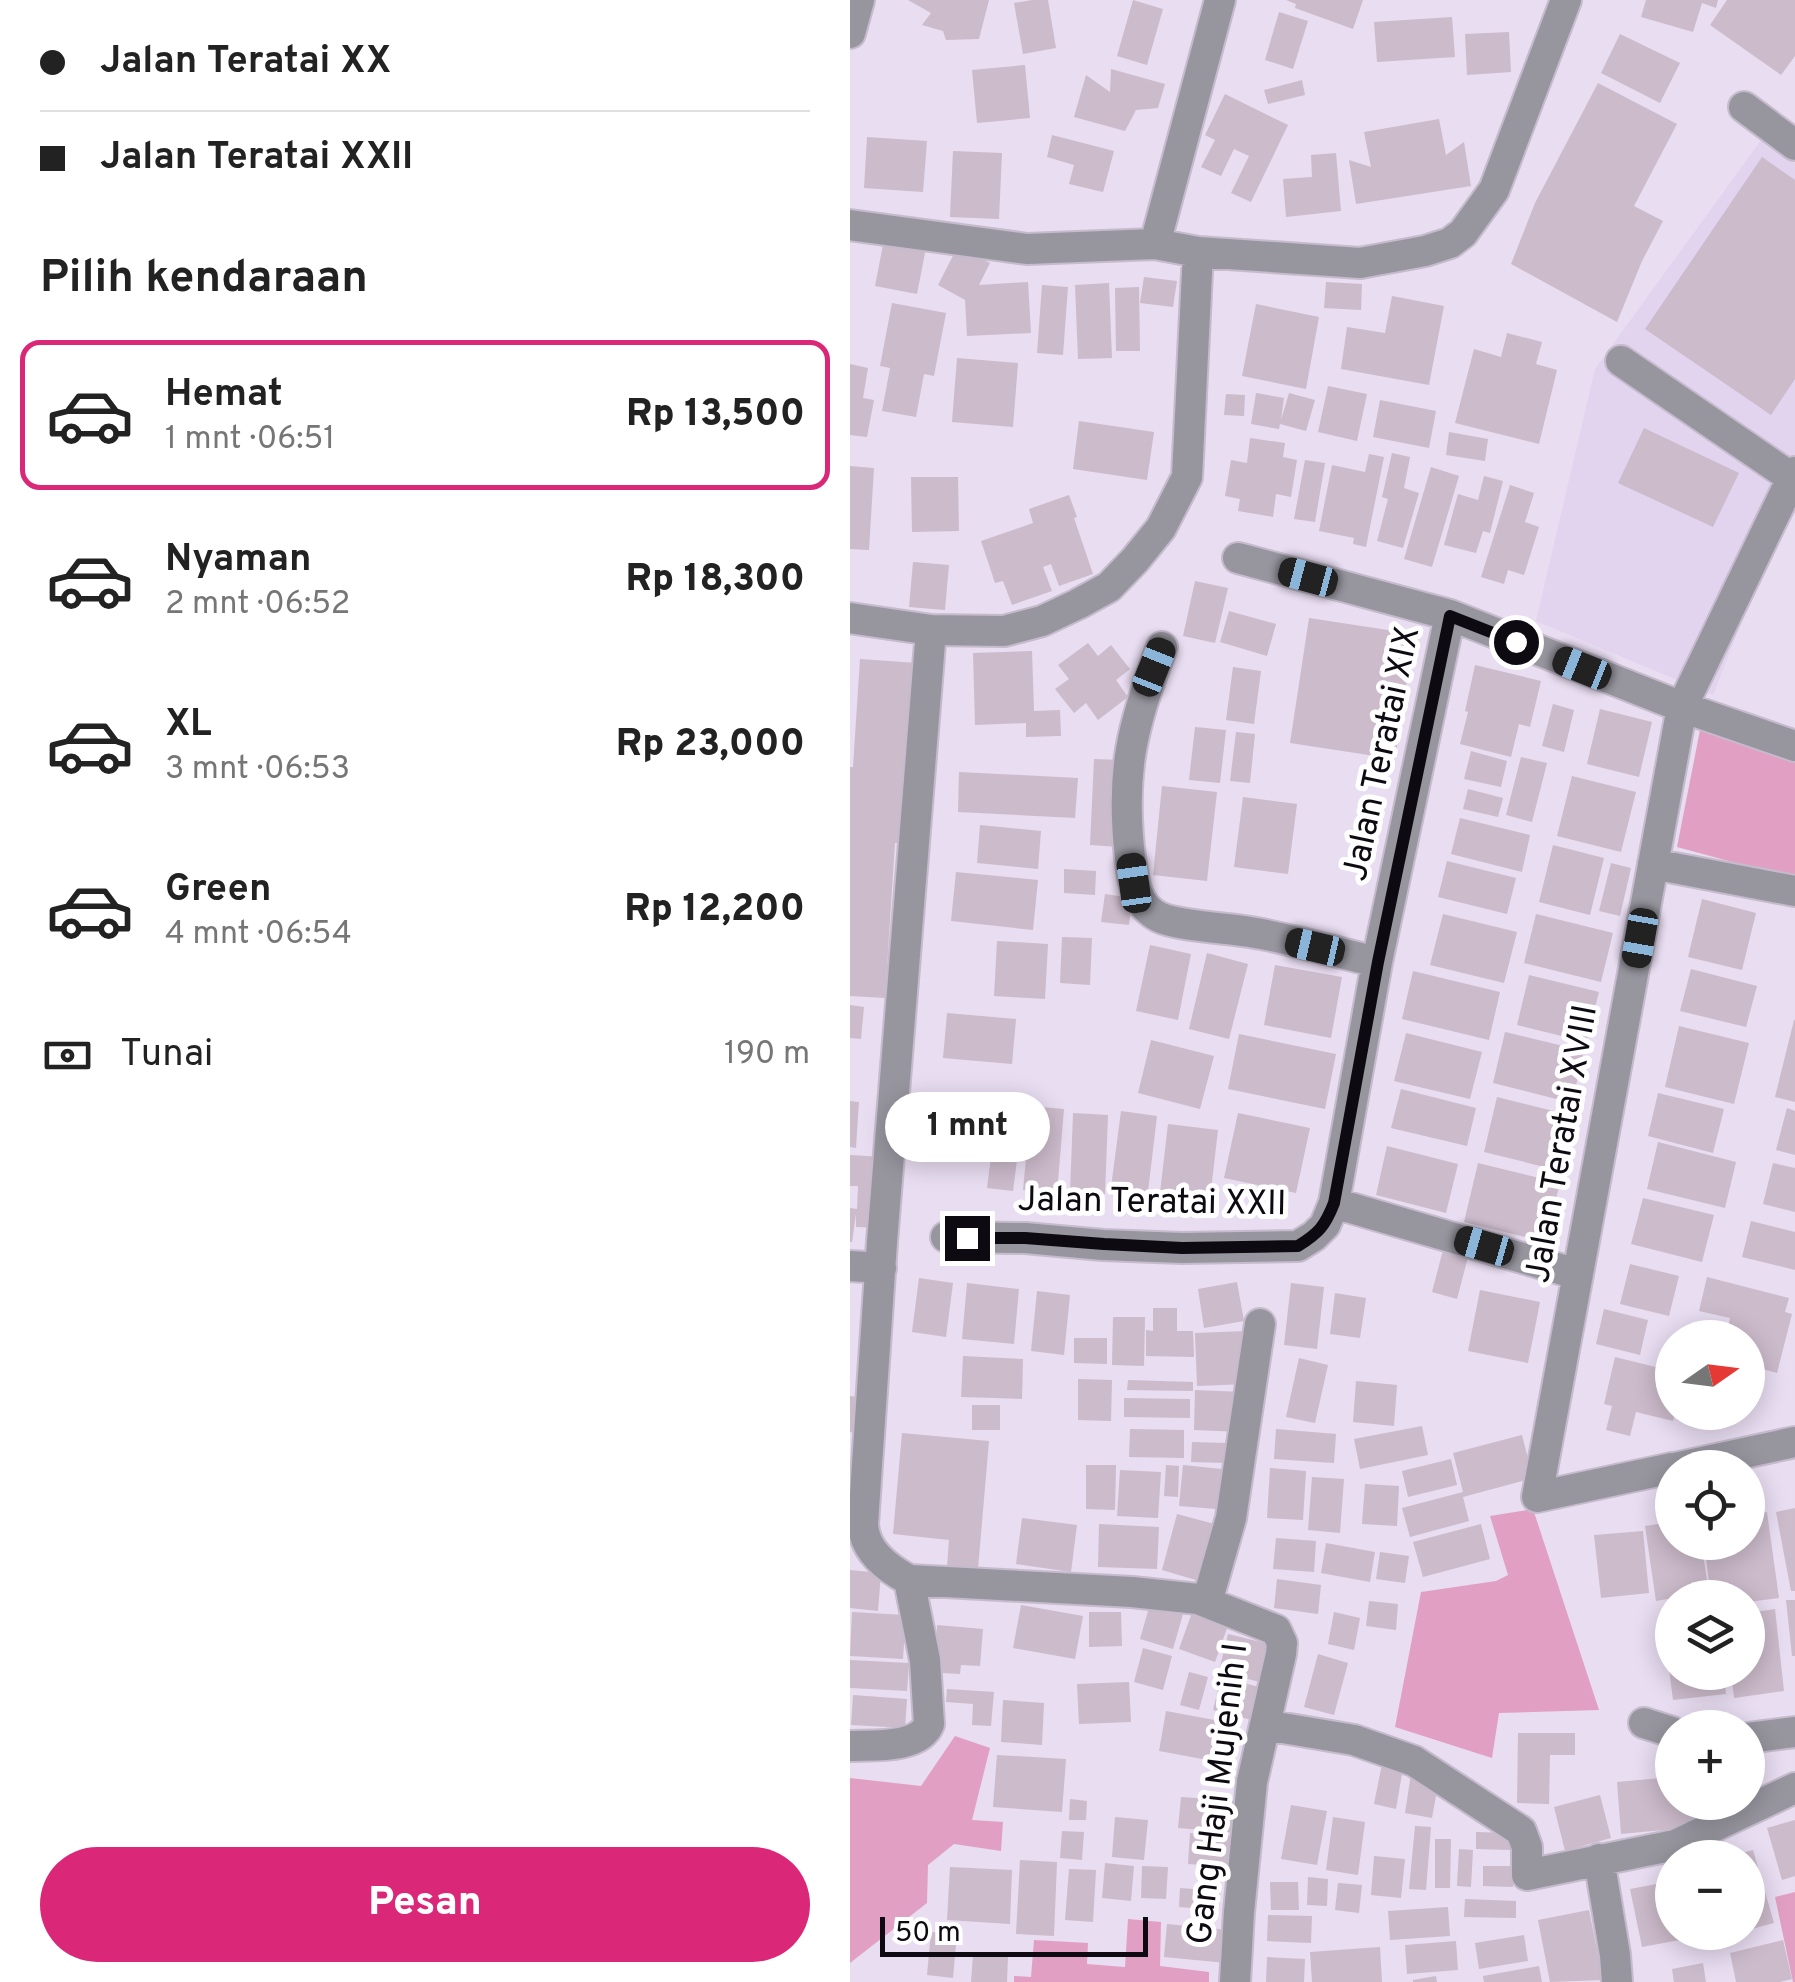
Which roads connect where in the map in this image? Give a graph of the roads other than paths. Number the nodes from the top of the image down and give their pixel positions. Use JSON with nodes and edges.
{"nodes":[{"id":1,"x":859,"y":0,"type":"edge"},
{"id":2,"x":1220,"y":0,"type":"edge"},
{"id":3,"x":1566,"y":0,"type":"edge"},
{"id":4,"x":850,"y":32,"type":"edge"},
{"id":5,"x":1744,"y":106,"type":"dead end"},
{"id":6,"x":1795,"y":145,"type":"edge"},
{"id":7,"x":850,"y":225,"type":"edge"},
{"id":8,"x":1155,"y":244,"type":"junction"},
{"id":9,"x":1198,"y":252,"type":"junction"},
{"id":10,"x":1621,"y":361,"type":"dead end"},
{"id":11,"x":1794,"y":476,"type":"edge"},
{"id":12,"x":1238,"y":558,"type":"dead end"},
{"id":13,"x":1450,"y":616,"type":"junction"},
{"id":14,"x":850,"y":618,"type":"edge"},
{"id":15,"x":931,"y":630,"type":"junction"},
{"id":16,"x":1162,"y":647,"type":"dead end"},
{"id":17,"x":1682,"y":708,"type":"junction"},
{"id":18,"x":1795,"y":746,"type":"edge"},
{"id":19,"x":1654,"y":864,"type":"junction"},
{"id":20,"x":1795,"y":891,"type":"edge"},
{"id":21,"x":1378,"y":962,"type":"junction"},
{"id":22,"x":1334,"y":1203,"type":"junction"},
{"id":23,"x":946,"y":1237,"type":"dead end"},
{"id":24,"x":850,"y":1266,"type":"edge"},
{"id":25,"x":881,"y":1268,"type":"junction"},
{"id":26,"x":1577,"y":1274,"type":"junction"},
{"id":27,"x":1260,"y":1324,"type":"dead end"},
{"id":28,"x":1795,"y":1441,"type":"edge"},
{"id":29,"x":1755,"y":1450,"type":"edge"},
{"id":30,"x":1655,"y":1472,"type":"edge"},
{"id":31,"x":858,"y":1490,"type":"edge"},
{"id":32,"x":909,"y":1580,"type":"junction"},
{"id":33,"x":1207,"y":1602,"type":"junction"},
{"id":34,"x":1265,"y":1725,"type":"junction"},
{"id":35,"x":1795,"y":1732,"type":"edge"},
{"id":36,"x":1765,"y":1736,"type":"edge"},
{"id":37,"x":850,"y":1746,"type":"edge"},
{"id":38,"x":1795,"y":1788,"type":"edge"},
{"id":39,"x":1599,"y":1859,"type":"junction"},
{"id":40,"x":1235,"y":1982,"type":"edge"},
{"id":41,"x":1617,"y":1982,"type":"edge"}],
"edges":[{"from":1,"to":4,"type":"street"},
{"from":2,"to":8,"type":"street"},
{"from":3,"to":9,"type":"street"},
{"from":5,"to":6,"type":"street"},
{"from":7,"to":8,"type":"street"},
{"from":8,"to":9,"type":"street"},
{"from":9,"to":15,"type":"street"},
{"from":10,"to":11,"type":"street"},
{"from":11,"to":17,"type":"street","name":"Jalan Teratai XVIII"},
{"from":12,"to":13,"type":"street"},
{"from":13,"to":17,"type":"street"},
{"from":13,"to":21,"type":"street","name":"Jalan Teratai XIX"},
{"from":14,"to":15,"type":"street"},
{"from":15,"to":25,"type":"street"},
{"from":16,"to":21,"type":"street"},
{"from":17,"to":18,"type":"street"},
{"from":17,"to":19,"type":"street","name":"Jalan Teratai XVIII"},
{"from":19,"to":20,"type":"street"},
{"from":19,"to":26,"type":"street","name":"Jalan Teratai XVIII"},
{"from":21,"to":22,"type":"street","name":"Jalan Teratai XIX"},
{"from":22,"to":23,"type":"street","name":"Jalan Teratai XXII"},
{"from":22,"to":26,"type":"street"},
{"from":24,"to":25,"type":"street"},
{"from":25,"to":31,"type":"street"},
{"from":26,"to":30,"type":"street","name":"Jalan Teratai XVIII"},
{"from":27,"to":33,"type":"street"},
{"from":28,"to":29,"type":"street"},
{"from":31,"to":32,"type":"street"},
{"from":32,"to":33,"type":"street"},
{"from":32,"to":37,"type":"street"},
{"from":33,"to":34,"type":"street","name":"Gang Haji Mujenih I"},
{"from":34,"to":39,"type":"street"},
{"from":34,"to":40,"type":"street","name":"Gang Haji Mujenih I"},
{"from":35,"to":36,"type":"street"},
{"from":38,"to":39,"type":"street"},
{"from":39,"to":41,"type":"street"}]}
